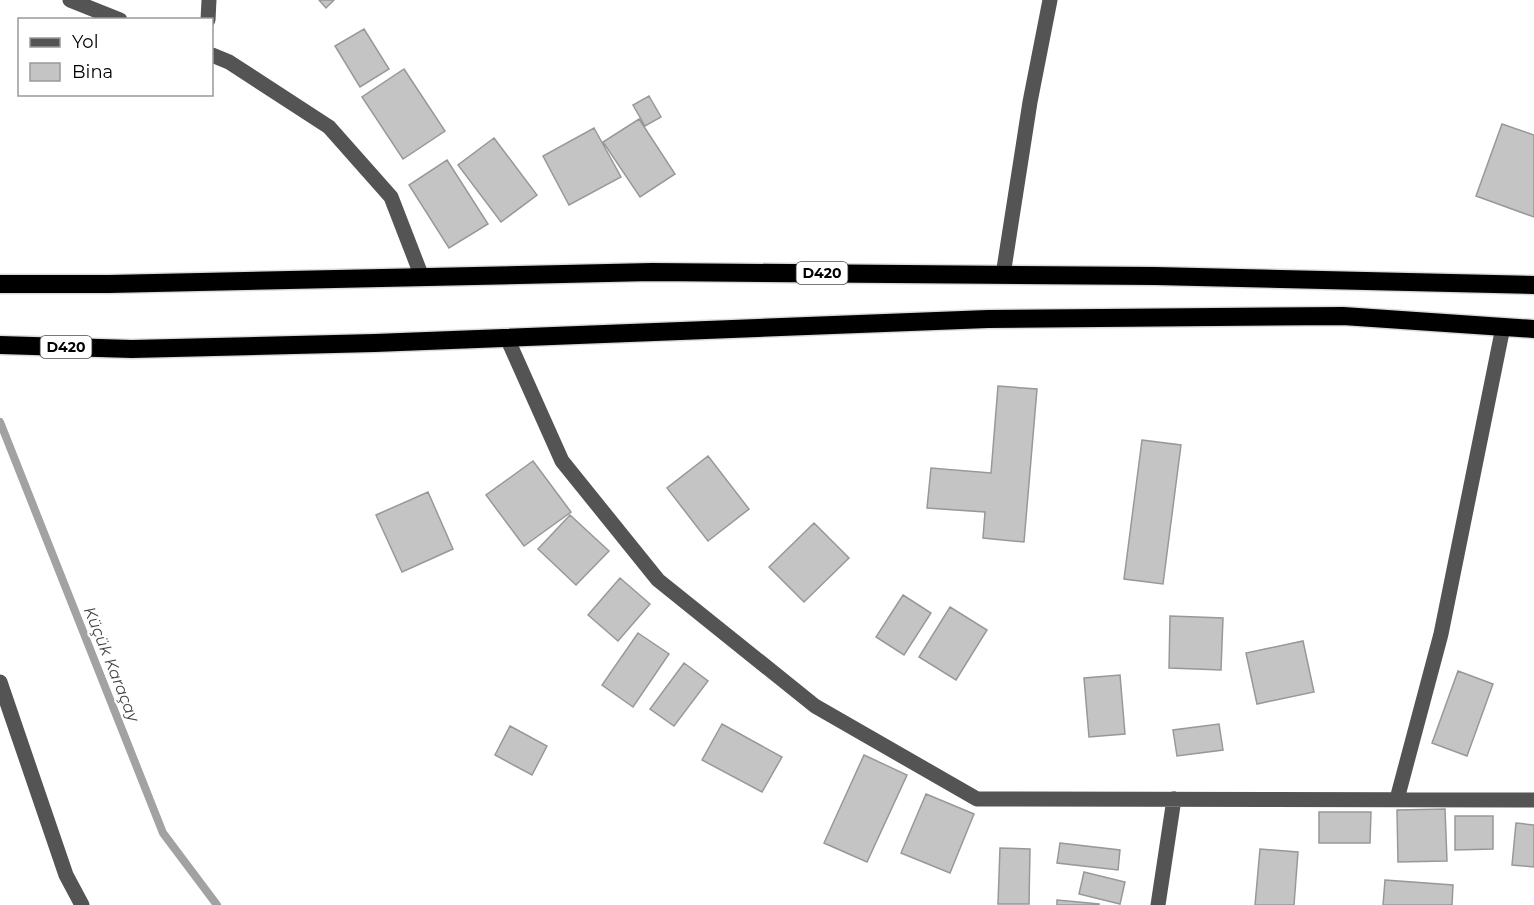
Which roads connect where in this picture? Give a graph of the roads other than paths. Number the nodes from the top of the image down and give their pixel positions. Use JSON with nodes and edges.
{"nodes":[{"id":1,"x":69,"y":0,"type":"edge"},
{"id":2,"x":209,"y":0,"type":"edge"},
{"id":3,"x":1050,"y":0,"type":"edge"},
{"id":4,"x":115,"y":18,"type":"edge"},
{"id":5,"x":208,"y":18,"type":"edge"},
{"id":6,"x":213,"y":55,"type":"edge"},
{"id":7,"x":1003,"y":275,"type":"junction"},
{"id":8,"x":422,"y":277,"type":"junction"},
{"id":9,"x":0,"y":284,"type":"edge"},
{"id":10,"x":1534,"y":285,"type":"edge"},
{"id":11,"x":1503,"y":327,"type":"junction"},
{"id":12,"x":1534,"y":329,"type":"edge"},
{"id":13,"x":507,"y":338,"type":"junction"},
{"id":14,"x":0,"y":345,"type":"edge"},
{"id":15,"x":0,"y":682,"type":"edge"},
{"id":16,"x":4,"y":710,"type":"edge"},
{"id":17,"x":1174,"y":799,"type":"junction"},
{"id":18,"x":1397,"y":799,"type":"junction"},
{"id":19,"x":1534,"y":800,"type":"edge"},
{"id":20,"x":82,"y":905,"type":"edge"},
{"id":21,"x":1158,"y":905,"type":"edge"}],
"edges":[{"from":1,"to":4,"type":"street"},
{"from":2,"to":5,"type":"street"},
{"from":3,"to":7,"type":"street"},
{"from":6,"to":8,"type":"street"},
{"from":7,"to":8,"type":"highway","number":"D420"},
{"from":7,"to":10,"type":"highway","number":"D420"},
{"from":8,"to":9,"type":"highway","number":"D420"},
{"from":11,"to":12,"type":"highway","number":"D420"},
{"from":11,"to":13,"type":"highway","number":"D420"},
{"from":11,"to":18,"type":"street"},
{"from":13,"to":14,"type":"highway","number":"D420"},
{"from":13,"to":17,"type":"street"},
{"from":15,"to":16,"type":"street"},
{"from":16,"to":20,"type":"street"},
{"from":17,"to":18,"type":"street"},
{"from":17,"to":21,"type":"street"},
{"from":18,"to":19,"type":"street"}]}
